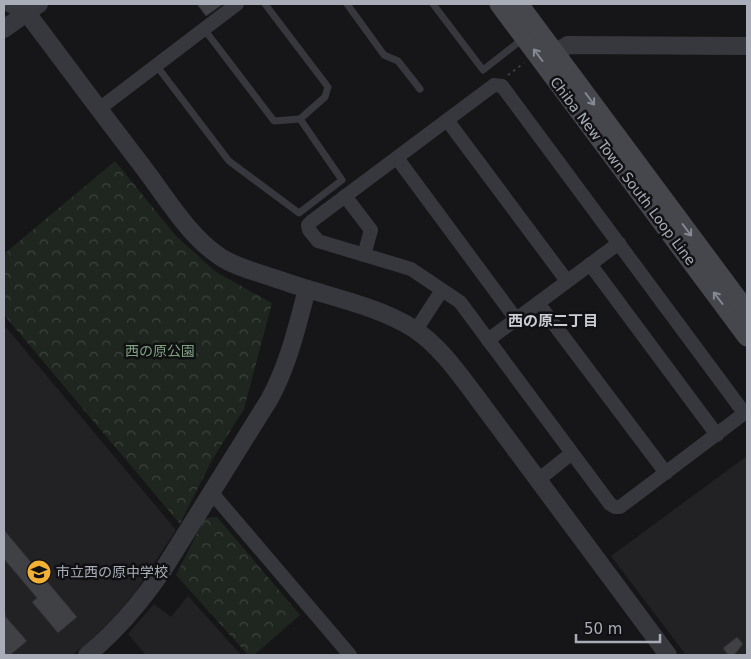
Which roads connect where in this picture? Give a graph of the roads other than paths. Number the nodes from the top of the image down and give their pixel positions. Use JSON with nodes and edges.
{"nodes":[{"id":1,"x":238,"y":4,"type":"edge"},
{"id":2,"x":265,"y":4,"type":"edge"},
{"id":3,"x":347,"y":4,"type":"edge"},
{"id":4,"x":434,"y":4,"type":"edge"},
{"id":5,"x":499,"y":4,"type":"edge"},
{"id":6,"x":521,"y":4,"type":"edge"},
{"id":7,"x":19,"y":6,"type":"edge"},
{"id":8,"x":4,"y":29,"type":"edge"},
{"id":9,"x":204,"y":29,"type":"junction"},
{"id":10,"x":524,"y":38,"type":"junction"},
{"id":11,"x":747,"y":46,"type":"edge"},
{"id":12,"x":555,"y":53,"type":"junction"},
{"id":13,"x":156,"y":65,"type":"junction"},
{"id":14,"x":420,"y":89,"type":"dead end"},
{"id":15,"x":99,"y":109,"type":"junction"},
{"id":16,"x":300,"y":119,"type":"junction"},
{"id":17,"x":447,"y":120,"type":"junction"},
{"id":18,"x":397,"y":158,"type":"junction"},
{"id":19,"x":346,"y":196,"type":"junction"},
{"id":20,"x":619,"y":243,"type":"junction"},
{"id":21,"x":364,"y":255,"type":"junction"},
{"id":22,"x":590,"y":264,"type":"junction"},
{"id":23,"x":567,"y":281,"type":"junction"},
{"id":24,"x":307,"y":289,"type":"junction"},
{"id":25,"x":442,"y":290,"type":"junction"},
{"id":26,"x":538,"y":303,"type":"junction"},
{"id":27,"x":747,"y":311,"type":"edge"},
{"id":28,"x":516,"y":319,"type":"junction"},
{"id":29,"x":416,"y":330,"type":"junction"},
{"id":30,"x":747,"y":337,"type":"edge"},
{"id":31,"x":488,"y":340,"type":"junction"},
{"id":32,"x":717,"y":435,"type":"junction"},
{"id":33,"x":572,"y":453,"type":"junction"},
{"id":34,"x":666,"y":473,"type":"junction"},
{"id":35,"x":538,"y":480,"type":"junction"},
{"id":36,"x":212,"y":493,"type":"junction"},
{"id":37,"x":665,"y":654,"type":"edge"},
{"id":38,"x":87,"y":655,"type":"edge"},
{"id":39,"x":350,"y":655,"type":"edge"}],
"edges":[{"from":1,"to":9,"type":"street"},
{"from":2,"to":16,"type":"lane"},
{"from":3,"to":14,"type":"lane"},
{"from":4,"to":10,"type":"lane"},
{"from":5,"to":10,"type":"main road","name":"Chiba New Town South Loop Line"},
{"from":6,"to":12,"type":"main road","name":"Chiba New Town South Loop Line"},
{"from":7,"to":8,"type":"street"},
{"from":7,"to":15,"type":"street"},
{"from":9,"to":13,"type":"street"},
{"from":9,"to":16,"type":"lane"},
{"from":30,"to":10,"type":"main road","name":"Chiba New Town South Loop Line","one_way":true},
{"from":11,"to":12,"type":"street"},
{"from":12,"to":27,"type":"main road","name":"Chiba New Town South Loop Line","one_way":true},
{"from":13,"to":15,"type":"street"},
{"from":13,"to":16,"type":"lane"},
{"from":15,"to":24,"type":"street"},
{"from":17,"to":18,"type":"street"},
{"from":17,"to":20,"type":"street"},
{"from":17,"to":23,"type":"street"},
{"from":18,"to":19,"type":"street"},
{"from":18,"to":28,"type":"street"},
{"from":19,"to":21,"type":"street"},
{"from":19,"to":21,"type":"street"},
{"from":20,"to":22,"type":"street"},
{"from":20,"to":32,"type":"street"},
{"from":21,"to":25,"type":"street"},
{"from":22,"to":23,"type":"street"},
{"from":22,"to":32,"type":"street"},
{"from":23,"to":26,"type":"street"},
{"from":24,"to":29,"type":"street"},
{"from":24,"to":36,"type":"street"},
{"from":25,"to":29,"type":"street"},
{"from":25,"to":31,"type":"street"},
{"from":26,"to":28,"type":"street"},
{"from":26,"to":34,"type":"street"},
{"from":28,"to":31,"type":"street"},
{"from":29,"to":35,"type":"street"},
{"from":31,"to":33,"type":"street"},
{"from":32,"to":34,"type":"street"},
{"from":33,"to":34,"type":"street"},
{"from":33,"to":35,"type":"street"},
{"from":35,"to":37,"type":"street"},
{"from":36,"to":38,"type":"street"},
{"from":36,"to":39,"type":"street"}]}
